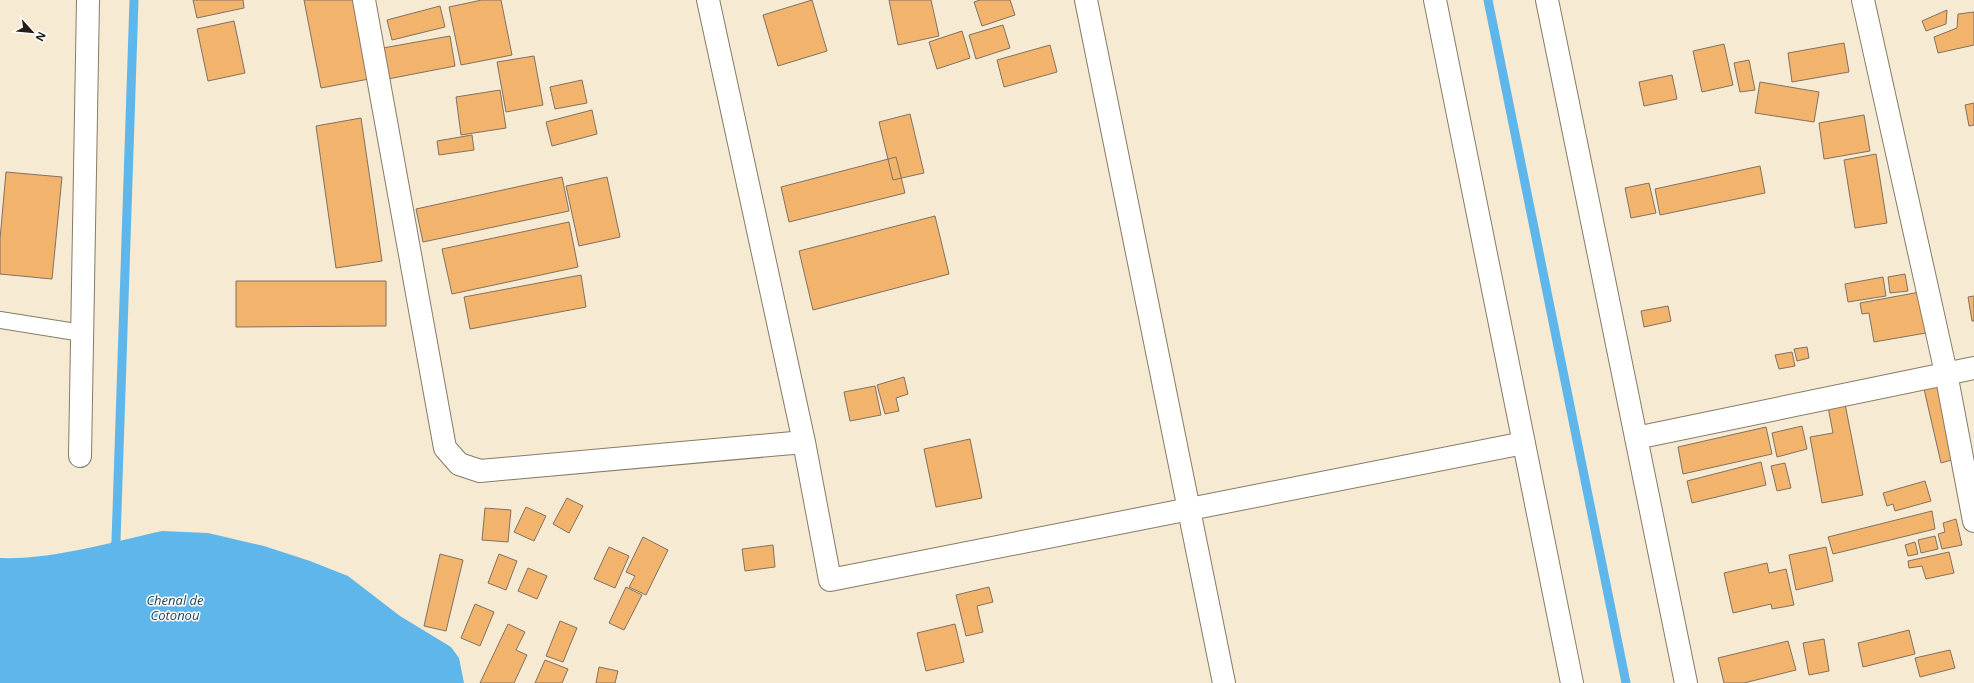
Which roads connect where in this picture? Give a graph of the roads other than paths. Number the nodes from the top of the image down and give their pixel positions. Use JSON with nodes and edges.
{"nodes":[{"id":1,"x":88,"y":0,"type":"edge"},
{"id":2,"x":364,"y":0,"type":"edge"},
{"id":3,"x":708,"y":0,"type":"edge"},
{"id":4,"x":1086,"y":0,"type":"edge"},
{"id":5,"x":1435,"y":0,"type":"edge"},
{"id":6,"x":1547,"y":0,"type":"edge"},
{"id":7,"x":1864,"y":0,"type":"edge"},
{"id":8,"x":0,"y":320,"type":"edge"},
{"id":9,"x":82,"y":333,"type":"junction"},
{"id":10,"x":1974,"y":368,"type":"edge"},
{"id":11,"x":1946,"y":373,"type":"junction"},
{"id":12,"x":1636,"y":438,"type":"junction"},
{"id":13,"x":804,"y":442,"type":"junction"},
{"id":14,"x":1524,"y":443,"type":"junction"},
{"id":15,"x":80,"y":456,"type":"dead end"},
{"id":16,"x":1189,"y":509,"type":"junction"},
{"id":17,"x":1974,"y":521,"type":"edge"},
{"id":18,"x":1224,"y":683,"type":"edge"},
{"id":19,"x":1572,"y":683,"type":"edge"},
{"id":20,"x":1686,"y":683,"type":"edge"}],
"edges":[{"from":1,"to":9,"type":"street"},
{"from":2,"to":13,"type":"street"},
{"from":3,"to":13,"type":"street"},
{"from":4,"to":16,"type":"street"},
{"from":5,"to":14,"type":"street"},
{"from":6,"to":12,"type":"street"},
{"from":7,"to":11,"type":"street"},
{"from":8,"to":9,"type":"lane"},
{"from":9,"to":15,"type":"street"},
{"from":10,"to":11,"type":"street"},
{"from":11,"to":12,"type":"street"},
{"from":11,"to":17,"type":"street"},
{"from":12,"to":20,"type":"street"},
{"from":13,"to":16,"type":"street"},
{"from":14,"to":16,"type":"street"},
{"from":14,"to":19,"type":"street"},
{"from":16,"to":18,"type":"street"}]}
